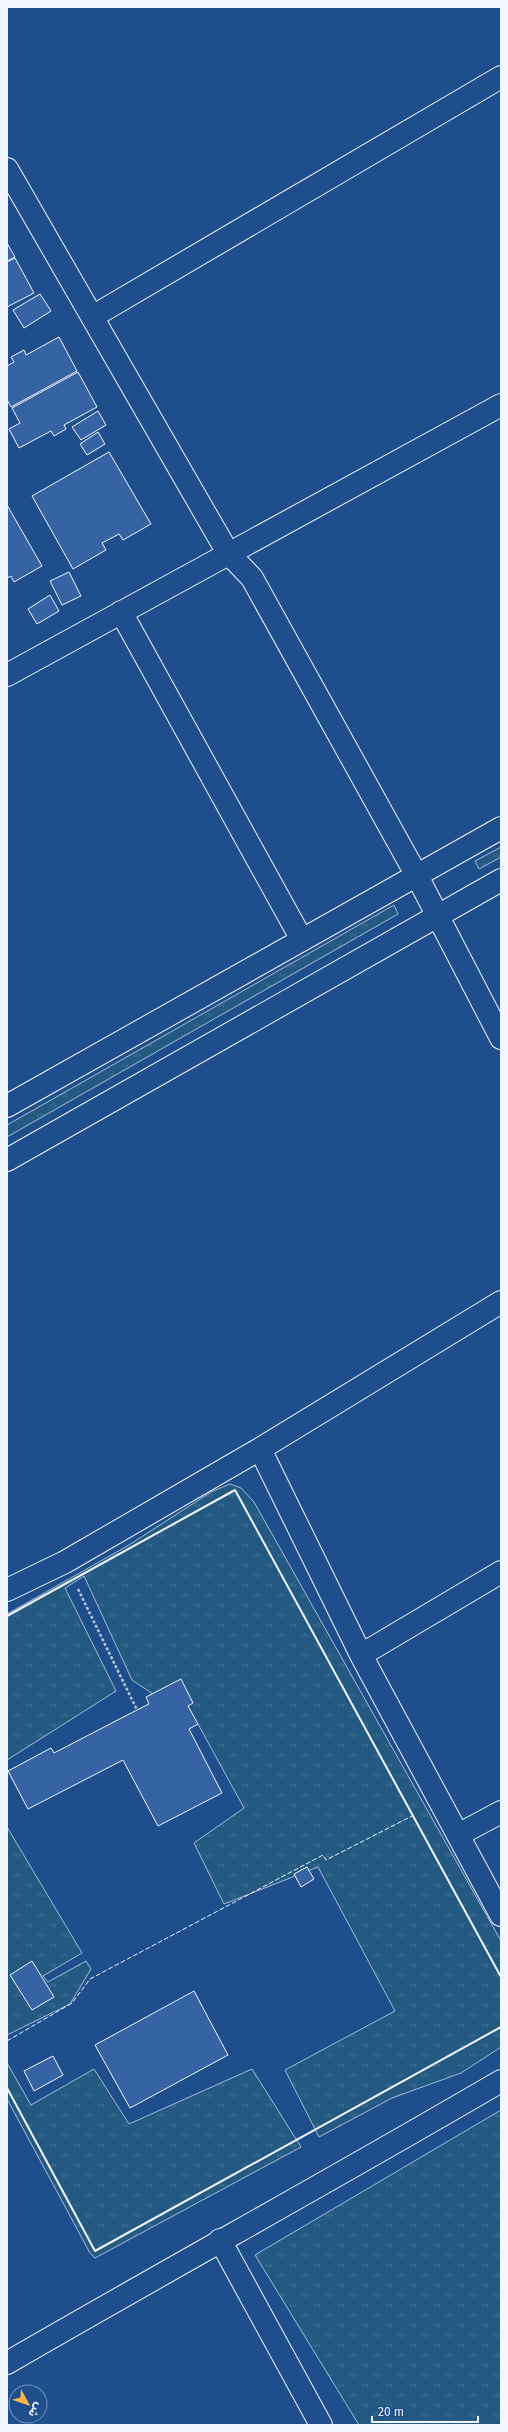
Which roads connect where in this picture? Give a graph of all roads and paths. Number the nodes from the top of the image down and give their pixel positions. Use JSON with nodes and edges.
{"nodes":[{"id":1,"x":501,"y":77,"type":"edge"},
{"id":2,"x":7,"y":168,"type":"edge"},
{"id":3,"x":92,"y":317,"type":"junction"},
{"id":4,"x":501,"y":405,"type":"edge"},
{"id":5,"x":228,"y":553,"type":"junction"},
{"id":6,"x":121,"y":612,"type":"junction"},
{"id":7,"x":7,"y":675,"type":"edge"},
{"id":8,"x":501,"y":828,"type":"edge"},
{"id":9,"x":417,"y":876,"type":"junction"},
{"id":10,"x":501,"y":880,"type":"edge"},
{"id":11,"x":437,"y":916,"type":"junction"},
{"id":12,"x":302,"y":940,"type":"junction"},
{"id":13,"x":501,"y":1038,"type":"edge"},
{"id":14,"x":7,"y":1106,"type":"edge"},
{"id":15,"x":7,"y":1160,"type":"edge"},
{"id":16,"x":501,"y":1302,"type":"edge"},
{"id":17,"x":260,"y":1449,"type":"junction"},
{"id":18,"x":64,"y":1562,"type":"junction"},
{"id":19,"x":501,"y":1572,"type":"edge"},
{"id":20,"x":7,"y":1590,"type":"edge"},
{"id":21,"x":361,"y":1654,"type":"junction"},
{"id":22,"x":137,"y":1710,"type":"dead end"},
{"id":23,"x":501,"y":1812,"type":"edge"},
{"id":24,"x":458,"y":1835,"type":"junction"},
{"id":25,"x":501,"y":1915,"type":"edge"},
{"id":26,"x":501,"y":2081,"type":"edge"},
{"id":27,"x":220,"y":2240,"type":"junction"},
{"id":28,"x":7,"y":2362,"type":"edge"},
{"id":29,"x":321,"y":2425,"type":"edge"}],
"edges":[{"from":1,"to":3,"type":"street"},
{"from":2,"to":3,"type":"street"},
{"from":3,"to":5,"type":"street"},
{"from":4,"to":5,"type":"street"},
{"from":5,"to":6,"type":"street"},
{"from":5,"to":9,"type":"street"},
{"from":6,"to":7,"type":"street"},
{"from":6,"to":12,"type":"street"},
{"from":8,"to":9,"type":"street"},
{"from":9,"to":11,"type":"street"},
{"from":9,"to":12,"type":"street"},
{"from":10,"to":11,"type":"street"},
{"from":11,"to":13,"type":"street"},
{"from":11,"to":15,"type":"street"},
{"from":12,"to":14,"type":"street"},
{"from":16,"to":17,"type":"street"},
{"from":17,"to":18,"type":"street"},
{"from":17,"to":21,"type":"street"},
{"from":18,"to":20,"type":"street"},
{"from":18,"to":22,"type":"path"},
{"from":19,"to":21,"type":"street"},
{"from":21,"to":24,"type":"street"},
{"from":23,"to":24,"type":"street"},
{"from":24,"to":25,"type":"street"},
{"from":26,"to":27,"type":"street"},
{"from":27,"to":28,"type":"street"},
{"from":27,"to":29,"type":"street"}]}
